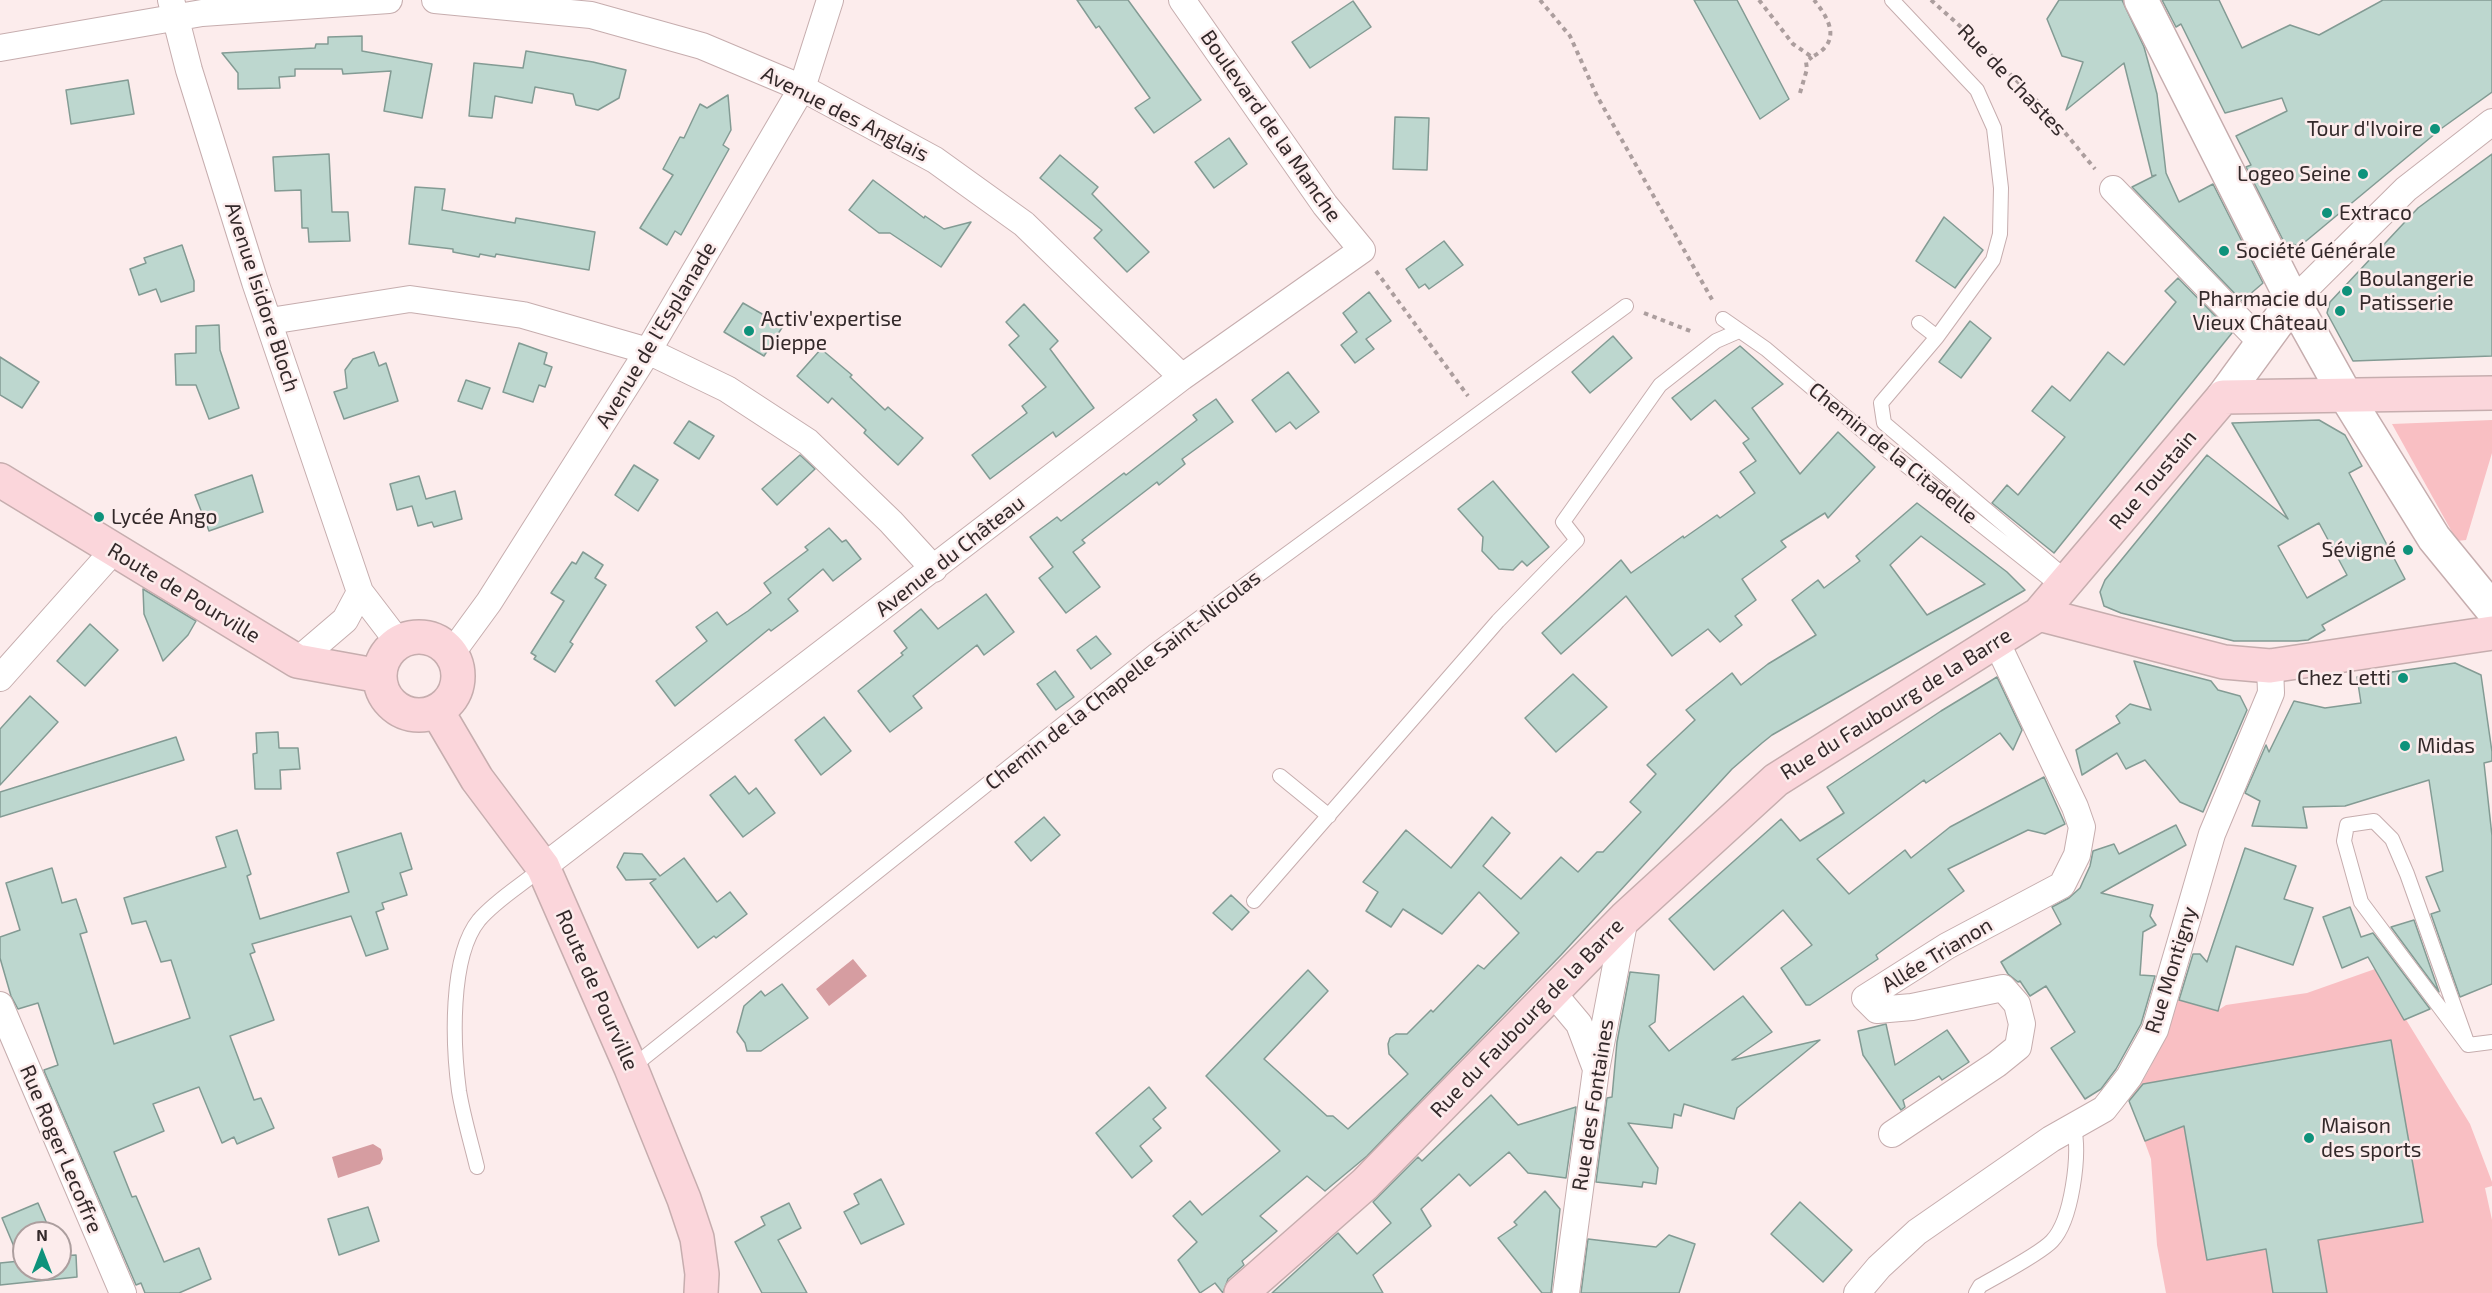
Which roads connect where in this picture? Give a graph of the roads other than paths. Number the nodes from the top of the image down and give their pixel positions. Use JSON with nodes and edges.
{"nodes":[{"id":1,"x":389,"y":0,"type":"edge"},
{"id":2,"x":435,"y":0,"type":"edge"},
{"id":3,"x":830,"y":0,"type":"edge"},
{"id":4,"x":1182,"y":0,"type":"edge"},
{"id":5,"x":1892,"y":0,"type":"edge"},
{"id":6,"x":2141,"y":0,"type":"edge"},
{"id":7,"x":173,"y":9,"type":"edge"},
{"id":8,"x":0,"y":48,"type":"edge"},
{"id":9,"x":802,"y":88,"type":"junction"},
{"id":10,"x":2492,"y":122,"type":"edge"},
{"id":11,"x":2113,"y":189,"type":"dead end"},
{"id":12,"x":1362,"y":250,"type":"joint"},
{"id":13,"x":2292,"y":302,"type":"junction"},
{"id":14,"x":1626,"y":306,"type":"road end"},
{"id":15,"x":1723,"y":319,"type":"road end"},
{"id":16,"x":270,"y":321,"type":"junction"},
{"id":17,"x":1918,"y":323,"type":"dead end"},
{"id":18,"x":1739,"y":331,"type":"junction"},
{"id":19,"x":1936,"y":337,"type":"junction"},
{"id":20,"x":2262,"y":342,"type":"junction"},
{"id":21,"x":648,"y":351,"type":"junction"},
{"id":22,"x":1182,"y":377,"type":"junction"},
{"id":23,"x":2492,"y":393,"type":"edge"},
{"id":24,"x":2346,"y":396,"type":"junction"},
{"id":25,"x":2223,"y":397,"type":"junction"},
{"id":26,"x":0,"y":480,"type":"edge"},
{"id":27,"x":114,"y":549,"type":"junction"},
{"id":28,"x":934,"y":569,"type":"junction"},
{"id":29,"x":2066,"y":585,"type":"junction"},
{"id":30,"x":360,"y":592,"type":"junction"},
{"id":31,"x":2492,"y":609,"type":"edge"},
{"id":32,"x":2039,"y":614,"type":"junction"},
{"id":33,"x":2492,"y":633,"type":"edge"},
{"id":34,"x":1996,"y":641,"type":"junction"},
{"id":35,"x":399,"y":643,"type":"junction"},
{"id":36,"x":451,"y":654,"type":"junction"},
{"id":37,"x":297,"y":661,"type":"junction"},
{"id":38,"x":2270,"y":666,"type":"junction"},
{"id":39,"x":380,"y":676,"type":"junction"},
{"id":40,"x":0,"y":678,"type":"edge"},
{"id":41,"x":437,"y":711,"type":"junction"},
{"id":42,"x":1280,"y":776,"type":"dead end"},
{"id":43,"x":1329,"y":816,"type":"junction"},
{"id":44,"x":543,"y":867,"type":"junction"},
{"id":45,"x":1254,"y":901,"type":"dead end"},
{"id":46,"x":1625,"y":918,"type":"junction"},
{"id":47,"x":1553,"y":993,"type":"junction"},
{"id":48,"x":0,"y":1005,"type":"edge"},
{"id":49,"x":2492,"y":1042,"type":"edge"},
{"id":50,"x":2468,"y":1045,"type":"junction"},
{"id":51,"x":631,"y":1068,"type":"junction"},
{"id":52,"x":1596,"y":1070,"type":"junction"},
{"id":53,"x":2074,"y":1128,"type":"junction"},
{"id":54,"x":1892,"y":1134,"type":"dead end"},
{"id":55,"x":477,"y":1167,"type":"dead end"},
{"id":56,"x":123,"y":1293,"type":"edge"},
{"id":57,"x":701,"y":1293,"type":"edge"},
{"id":58,"x":1241,"y":1293,"type":"edge"},
{"id":59,"x":1566,"y":1293,"type":"edge"},
{"id":60,"x":1857,"y":1293,"type":"edge"},
{"id":61,"x":1976,"y":1293,"type":"edge"}],
"edges":[{"from":1,"to":7,"type":"street"},
{"from":2,"to":9,"type":"street","name":"Avenue des Anglais"},
{"from":3,"to":9,"type":"street","name":"Avenue de l'Esplanade"},
{"from":4,"to":12,"type":"street","name":"Boulevard de la Manche"},
{"from":5,"to":19,"type":"lane"},
{"from":6,"to":13,"type":"street"},
{"from":7,"to":8,"type":"street"},
{"from":7,"to":16,"type":"street","name":"Avenue Isidore Bloch"},
{"from":9,"to":21,"type":"street","name":"Avenue de l'Esplanade"},
{"from":9,"to":22,"type":"street","name":"Avenue des Anglais"},
{"from":10,"to":13,"type":"street"},
{"from":11,"to":20,"type":"street"},
{"from":12,"to":22,"type":"street","name":"Avenue du Château"},
{"from":13,"to":20,"type":"street","name":"Rue Toustain"},
{"from":13,"to":24,"type":"street"},
{"from":14,"to":51,"type":"lane","name":"Chemin de la Chapelle Saint-Nicolas"},
{"from":15,"to":18,"type":"lane","name":"Chemin de la Citadelle"},
{"from":16,"to":21,"type":"street"},
{"from":16,"to":30,"type":"street","name":"Avenue Isidore Bloch"},
{"from":17,"to":19,"type":"lane"},
{"from":18,"to":29,"type":"lane","name":"Chemin de la Citadelle"},
{"from":18,"to":43,"type":"lane"},
{"from":19,"to":29,"type":"lane"},
{"from":20,"to":25,"type":"street","name":"Rue Toustain"},
{"from":21,"to":28,"type":"street"},
{"from":21,"to":36,"type":"street","name":"Avenue de l'Esplanade"},
{"from":22,"to":28,"type":"street","name":"Avenue du Château"},
{"from":23,"to":24,"type":"main road"},
{"from":24,"to":25,"type":"main road"},
{"from":24,"to":31,"type":"street"},
{"from":25,"to":29,"type":"main road","name":"Rue Toustain"},
{"from":26,"to":27,"type":"main road","name":"Route de Pourville"},
{"from":27,"to":37,"type":"main road","name":"Route de Pourville"},
{"from":27,"to":40,"type":"street"},
{"from":28,"to":44,"type":"street","name":"Avenue du Château"},
{"from":29,"to":32,"type":"main road","name":"Rue Toustain"},
{"from":30,"to":35,"type":"street","name":"Avenue Isidore Bloch"},
{"from":30,"to":37,"type":"street"},
{"from":32,"to":34,"type":"main road","name":"Rue du Faubourg de la Barre"},
{"from":32,"to":38,"type":"main road"},
{"from":33,"to":38,"type":"main road"},
{"from":34,"to":46,"type":"main road","name":"Rue du Faubourg de la Barre"},
{"from":34,"to":54,"type":"street","name":"Allée Trianon"},
{"from":35,"to":36,"type":"main road"},
{"from":35,"to":39,"type":"main road"},
{"from":36,"to":41,"type":"main road"},
{"from":37,"to":39,"type":"main road","name":"Route de Pourville"},
{"from":38,"to":53,"type":"street","name":"Rue Montigny"},
{"from":39,"to":41,"type":"main road"},
{"from":41,"to":44,"type":"main road","name":"Route de Pourville"},
{"from":42,"to":43,"type":"lane"},
{"from":43,"to":45,"type":"lane"},
{"from":44,"to":51,"type":"main road","name":"Route de Pourville"},
{"from":44,"to":55,"type":"lane"},
{"from":46,"to":47,"type":"main road","name":"Rue du Faubourg de la Barre"},
{"from":46,"to":52,"type":"street","name":"Rue des Fontaines"},
{"from":47,"to":52,"type":"street"},
{"from":47,"to":58,"type":"main road","name":"Rue du Faubourg de la Barre"},
{"from":48,"to":56,"type":"street","name":"Rue Roger Lecoffre"},
{"from":49,"to":50,"type":"lane"},
{"from":50,"to":50,"type":"lane"},
{"from":51,"to":57,"type":"main road","name":"Route de Pourville"},
{"from":52,"to":59,"type":"street","name":"Rue des Fontaines"},
{"from":53,"to":60,"type":"street","name":"Rue Montigny"},
{"from":53,"to":61,"type":"lane"}]}
